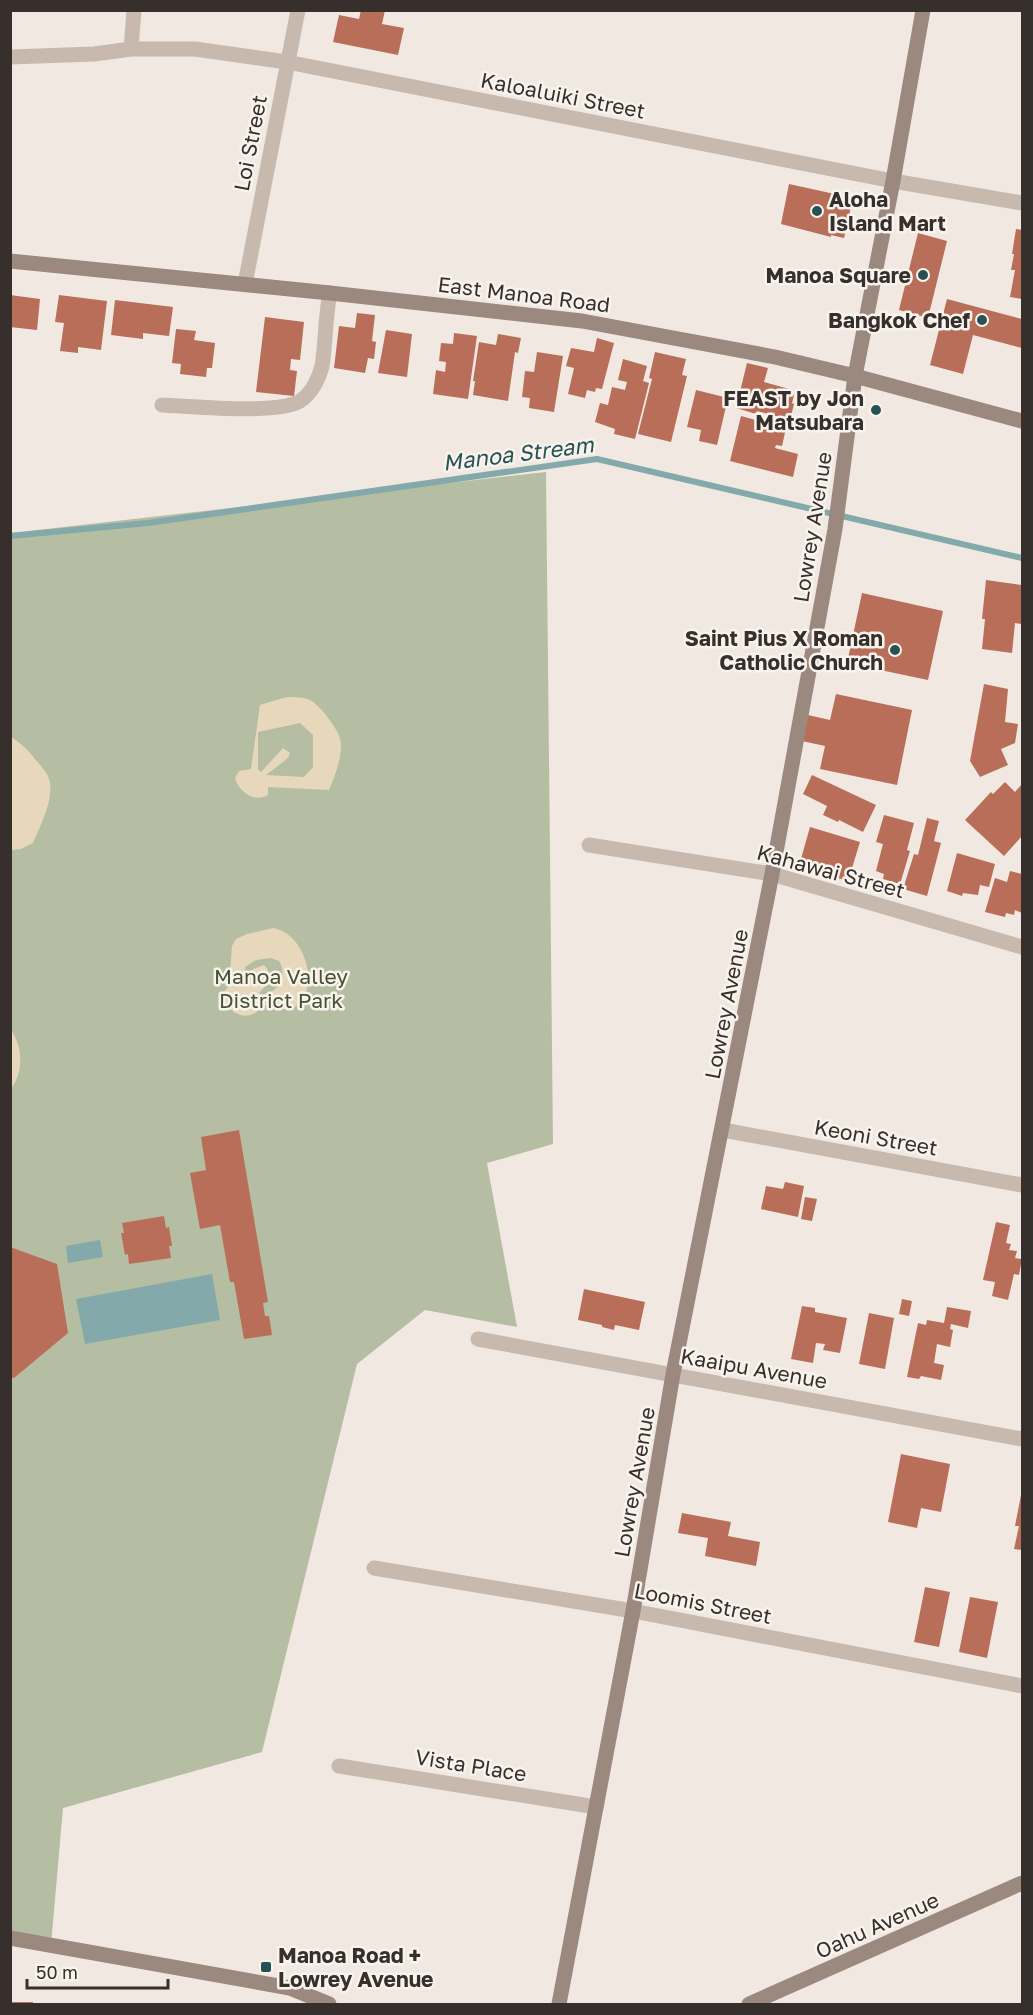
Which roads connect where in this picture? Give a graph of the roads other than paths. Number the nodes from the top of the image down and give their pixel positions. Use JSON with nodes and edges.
{"nodes":[{"id":1,"x":134,"y":10,"type":"edge"},
{"id":2,"x":298,"y":10,"type":"edge"},
{"id":3,"x":923,"y":10,"type":"edge"},
{"id":4,"x":131,"y":49,"type":"junction"},
{"id":5,"x":10,"y":57,"type":"edge"},
{"id":6,"x":287,"y":62,"type":"junction"},
{"id":7,"x":893,"y":181,"type":"junction"},
{"id":8,"x":1023,"y":203,"type":"edge"},
{"id":9,"x":10,"y":261,"type":"edge"},
{"id":10,"x":245,"y":284,"type":"junction"},
{"id":11,"x":330,"y":293,"type":"junction"},
{"id":12,"x":855,"y":376,"type":"junction"},
{"id":13,"x":162,"y":405,"type":"dead end"},
{"id":14,"x":1023,"y":421,"type":"edge"},
{"id":15,"x":589,"y":845,"type":"dead end"},
{"id":16,"x":772,"y":874,"type":"junction"},
{"id":17,"x":1023,"y":947,"type":"edge"},
{"id":18,"x":723,"y":1130,"type":"junction"},
{"id":19,"x":1023,"y":1185,"type":"edge"},
{"id":20,"x":478,"y":1339,"type":"dead end"},
{"id":21,"x":673,"y":1374,"type":"junction"},
{"id":22,"x":1023,"y":1439,"type":"edge"},
{"id":23,"x":374,"y":1568,"type":"dead end"},
{"id":24,"x":633,"y":1611,"type":"junction"},
{"id":25,"x":1023,"y":1686,"type":"edge"},
{"id":26,"x":339,"y":1766,"type":"dead end"},
{"id":27,"x":597,"y":1807,"type":"junction"},
{"id":28,"x":1023,"y":1883,"type":"edge"},
{"id":29,"x":10,"y":1938,"type":"edge"},
{"id":30,"x":329,"y":2004,"type":"edge"},
{"id":31,"x":559,"y":2004,"type":"edge"},
{"id":32,"x":749,"y":2004,"type":"edge"}],
"edges":[{"from":1,"to":4,"type":"street"},
{"from":2,"to":6,"type":"street","name":"Loi Street"},
{"from":3,"to":7,"type":"street","name":"Lowrey Avenue"},
{"from":4,"to":5,"type":"street","name":"Kaloaluiki Street"},
{"from":4,"to":6,"type":"street","name":"Kaloaluiki Street"},
{"from":6,"to":7,"type":"street","name":"Kaloaluiki Street"},
{"from":6,"to":10,"type":"street","name":"Loi Street"},
{"from":7,"to":8,"type":"street","name":"Kaloaluiki Street"},
{"from":7,"to":12,"type":"street","name":"Lowrey Avenue"},
{"from":9,"to":10,"type":"street","name":"East Manoa Road"},
{"from":10,"to":11,"type":"street","name":"East Manoa Road"},
{"from":11,"to":12,"type":"street","name":"East Manoa Road"},
{"from":11,"to":13,"type":"street"},
{"from":12,"to":14,"type":"street","name":"East Manoa Road"},
{"from":12,"to":16,"type":"street","name":"Lowrey Avenue"},
{"from":15,"to":16,"type":"street","name":"Kahawai Street"},
{"from":16,"to":17,"type":"street","name":"Kahawai Street"},
{"from":16,"to":18,"type":"street","name":"Lowrey Avenue"},
{"from":18,"to":19,"type":"street","name":"Keoni Street"},
{"from":18,"to":21,"type":"street","name":"Lowrey Avenue"},
{"from":20,"to":21,"type":"street","name":"Kaaipu Avenue"},
{"from":21,"to":22,"type":"street","name":"Kaaipu Avenue"},
{"from":21,"to":24,"type":"street","name":"Lowrey Avenue"},
{"from":23,"to":24,"type":"street","name":"Loomis Street"},
{"from":24,"to":25,"type":"street","name":"Loomis Street"},
{"from":24,"to":27,"type":"street","name":"Lowrey Avenue"},
{"from":26,"to":27,"type":"street","name":"Vista Place"},
{"from":27,"to":31,"type":"street","name":"Lowrey Avenue"},
{"from":28,"to":32,"type":"street","name":"Oahu Avenue"},
{"from":29,"to":30,"type":"street"}]}
